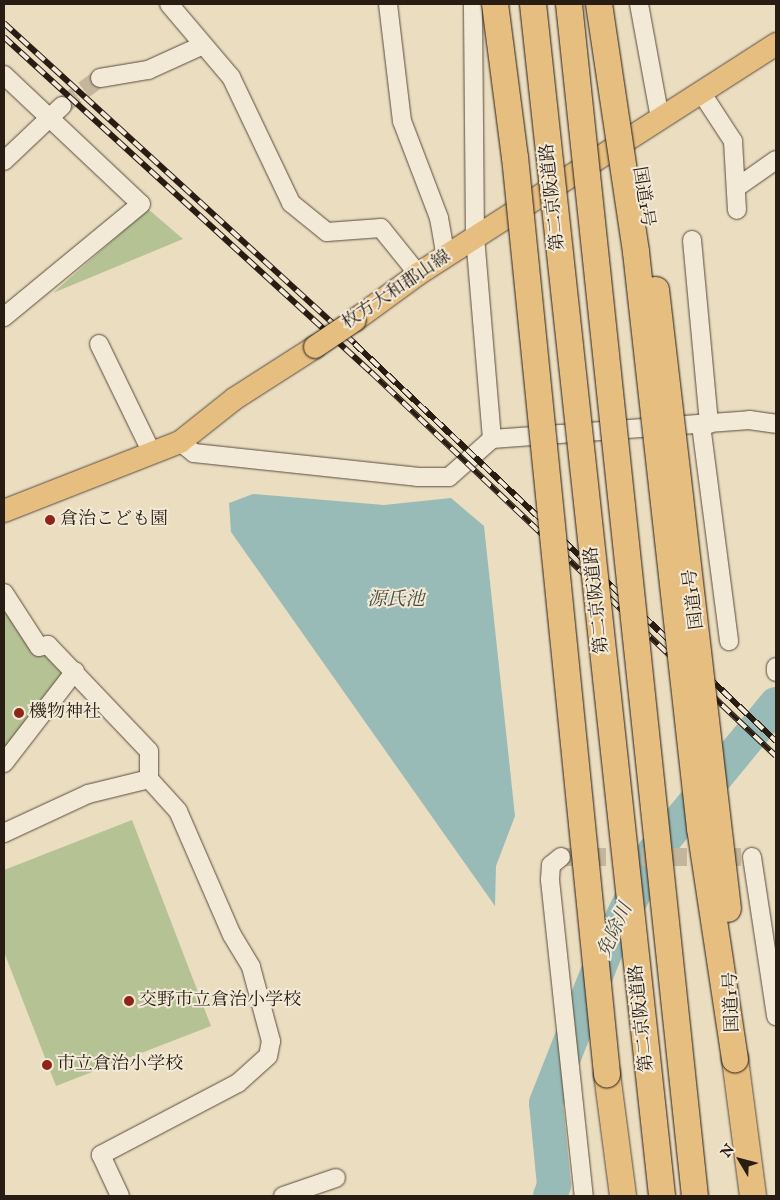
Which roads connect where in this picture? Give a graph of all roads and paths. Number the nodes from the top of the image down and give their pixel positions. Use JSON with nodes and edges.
{"nodes":[{"id":1,"x":169,"y":4,"type":"edge"},
{"id":2,"x":388,"y":4,"type":"edge"},
{"id":3,"x":473,"y":4,"type":"edge"},
{"id":4,"x":478,"y":4,"type":"edge"},
{"id":5,"x":495,"y":4,"type":"edge"},
{"id":6,"x":512,"y":4,"type":"edge"},
{"id":7,"x":534,"y":4,"type":"edge"},
{"id":8,"x":569,"y":4,"type":"edge"},
{"id":9,"x":599,"y":4,"type":"edge"},
{"id":10,"x":613,"y":4,"type":"edge"},
{"id":11,"x":639,"y":4,"type":"edge"},
{"id":12,"x":776,"y":44,"type":"edge"},
{"id":13,"x":203,"y":45,"type":"junction"},
{"id":14,"x":4,"y":75,"type":"edge"},
{"id":15,"x":100,"y":78,"type":"tunnel mouth"},
{"id":16,"x":701,"y":92,"type":"junction"},
{"id":17,"x":56,"y":112,"type":"junction"},
{"id":18,"x":660,"y":118,"type":"junction"},
{"id":19,"x":618,"y":145,"type":"junction"},
{"id":20,"x":515,"y":157,"type":"junction"},
{"id":21,"x":776,"y":160,"type":"edge"},
{"id":22,"x":4,"y":161,"type":"edge"},
{"id":23,"x":736,"y":188,"type":"junction"},
{"id":24,"x":737,"y":210,"type":"dead end"},
{"id":25,"x":475,"y":238,"type":"junction"},
{"id":26,"x":692,"y":240,"type":"dead end"},
{"id":27,"x":446,"y":256,"type":"junction"},
{"id":28,"x":418,"y":274,"type":"junction"},
{"id":29,"x":4,"y":317,"type":"edge"},
{"id":30,"x":99,"y":344,"type":"dead end"},
{"id":31,"x":776,"y":424,"type":"edge"},
{"id":32,"x":705,"y":425,"type":"junction"},
{"id":33,"x":651,"y":430,"type":"junction"},
{"id":34,"x":492,"y":439,"type":"junction"},
{"id":35,"x":180,"y":442,"type":"junction"},
{"id":36,"x":152,"y":453,"type":"junction"},
{"id":37,"x":4,"y":511,"type":"edge"},
{"id":38,"x":4,"y":593,"type":"edge"},
{"id":39,"x":730,"y":641,"type":"dead end"},
{"id":40,"x":776,"y":668,"type":"edge"},
{"id":41,"x":74,"y":671,"type":"junction"},
{"id":42,"x":776,"y":672,"type":"edge"},
{"id":43,"x":4,"y":763,"type":"edge"},
{"id":44,"x":149,"y":779,"type":"junction"},
{"id":45,"x":4,"y":833,"type":"edge"},
{"id":46,"x":561,"y":857,"type":"dead end"},
{"id":47,"x":752,"y":857,"type":"dead end"},
{"id":48,"x":776,"y":1016,"type":"edge"},
{"id":49,"x":735,"y":1060,"type":"junction"},
{"id":50,"x":608,"y":1074,"type":"junction"},
{"id":51,"x":336,"y":1178,"type":"dead end"},
{"id":52,"x":120,"y":1196,"type":"edge"},
{"id":53,"x":283,"y":1196,"type":"edge"},
{"id":54,"x":584,"y":1196,"type":"edge"},
{"id":55,"x":623,"y":1196,"type":"edge"},
{"id":56,"x":662,"y":1196,"type":"edge"},
{"id":57,"x":695,"y":1196,"type":"edge"},
{"id":58,"x":753,"y":1196,"type":"edge"}],
"edges":[{"from":1,"to":13,"type":"street"},
{"from":2,"to":27,"type":"street"},
{"from":3,"to":25,"type":"street"},
{"from":4,"to":20,"type":"street"},
{"from":5,"to":20,"type":"highway","bridge":true},
{"from":6,"to":50,"type":"highway","bridge":true},
{"from":7,"to":56,"type":"highway","name":"第二京阪道路","bridge":true},
{"from":8,"to":57,"type":"highway","name":"第二京阪道路","bridge":true},
{"from":9,"to":49,"type":"highway","bridge":true},
{"from":10,"to":49,"type":"highway","name":"国道1号","bridge":true},
{"from":11,"to":18,"type":"street"},
{"from":12,"to":16,"type":"main road","name":"枚方大和郡山線"},
{"from":13,"to":15,"type":"street"},
{"from":13,"to":28,"type":"street"},
{"from":14,"to":17,"type":"street"},
{"from":16,"to":18,"type":"main road","name":"枚方大和郡山線"},
{"from":16,"to":23,"type":"street"},
{"from":17,"to":22,"type":"street"},
{"from":17,"to":29,"type":"street"},
{"from":18,"to":19,"type":"main road","name":"枚方大和郡山線"},
{"from":19,"to":25,"type":"main road","name":"枚方大和郡山線"},
{"from":19,"to":33,"type":"street"},
{"from":20,"to":50,"type":"highway","bridge":true},
{"from":21,"to":23,"type":"street"},
{"from":23,"to":24,"type":"street"},
{"from":25,"to":27,"type":"main road","name":"枚方大和郡山線"},
{"from":25,"to":34,"type":"street"},
{"from":26,"to":32,"type":"street"},
{"from":27,"to":28,"type":"main road","name":"枚方大和郡山線"},
{"from":28,"to":35,"type":"main road","name":"枚方大和郡山線","bridge":true},
{"from":30,"to":36,"type":"street"},
{"from":31,"to":32,"type":"street"},
{"from":32,"to":33,"type":"street"},
{"from":32,"to":39,"type":"street"},
{"from":33,"to":34,"type":"street"},
{"from":34,"to":35,"type":"street"},
{"from":35,"to":36,"type":"main road","name":"枚方大和郡山線"},
{"from":36,"to":37,"type":"main road","name":"枚方大和郡山線"},
{"from":38,"to":41,"type":"street"},
{"from":40,"to":42,"type":"street"},
{"from":41,"to":43,"type":"street"},
{"from":41,"to":44,"type":"street"},
{"from":44,"to":45,"type":"street"},
{"from":44,"to":52,"type":"street"},
{"from":46,"to":54,"type":"street"},
{"from":47,"to":48,"type":"street"},
{"from":49,"to":58,"type":"highway","name":"国道1号"},
{"from":50,"to":55,"type":"highway"},
{"from":51,"to":53,"type":"street"}]}
